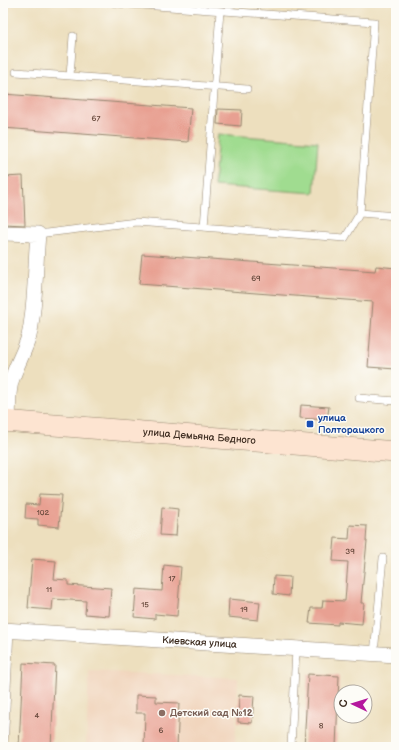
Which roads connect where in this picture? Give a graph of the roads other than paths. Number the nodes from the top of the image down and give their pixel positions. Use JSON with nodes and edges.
{"nodes":[{"id":1,"x":115,"y":3,"type":"edge"},
{"id":2,"x":220,"y":11,"type":"junction"},
{"id":3,"x":73,"y":36,"type":"dead end"},
{"id":4,"x":16,"y":72,"type":"dead end"},
{"id":5,"x":70,"y":76,"type":"junction"},
{"id":6,"x":214,"y":87,"type":"junction"},
{"id":7,"x":247,"y":89,"type":"dead end"},
{"id":8,"x":360,"y":213,"type":"junction"},
{"id":9,"x":396,"y":216,"type":"edge"},
{"id":10,"x":204,"y":227,"type":"junction"},
{"id":11,"x":3,"y":233,"type":"edge"},
{"id":12,"x":38,"y":234,"type":"junction"},
{"id":13,"x":359,"y":398,"type":"dead end"},
{"id":14,"x":396,"y":401,"type":"edge"},
{"id":15,"x":5,"y":421,"type":"edge"},
{"id":16,"x":396,"y":452,"type":"edge"},
{"id":17,"x":383,"y":558,"type":"dead end"},
{"id":18,"x":6,"y":630,"type":"edge"},
{"id":19,"x":296,"y":648,"type":"junction"},
{"id":20,"x":374,"y":654,"type":"junction"},
{"id":21,"x":396,"y":655,"type":"edge"},
{"id":22,"x":4,"y":747,"type":"edge"},
{"id":23,"x":291,"y":747,"type":"edge"}],
"edges":[{"from":1,"to":2,"type":"lane"},
{"from":2,"to":6,"type":"lane"},
{"from":2,"to":8,"type":"lane"},
{"from":3,"to":5,"type":"lane"},
{"from":4,"to":5,"type":"lane"},
{"from":5,"to":6,"type":"lane"},
{"from":6,"to":7,"type":"lane"},
{"from":6,"to":10,"type":"lane"},
{"from":8,"to":9,"type":"lane"},
{"from":8,"to":10,"type":"lane"},
{"from":10,"to":12,"type":"lane"},
{"from":11,"to":12,"type":"street"},
{"from":12,"to":15,"type":"street"},
{"from":13,"to":14,"type":"lane"},
{"from":15,"to":16,"type":"main road","name":"улица Демьяна Бедного"},
{"from":17,"to":20,"type":"lane"},
{"from":18,"to":19,"type":"street","name":"Киевская улица"},
{"from":18,"to":22,"type":"lane"},
{"from":19,"to":20,"type":"street","name":"Киевская улица"},
{"from":19,"to":23,"type":"lane"},
{"from":20,"to":21,"type":"street","name":"Киевская улица"}]}
